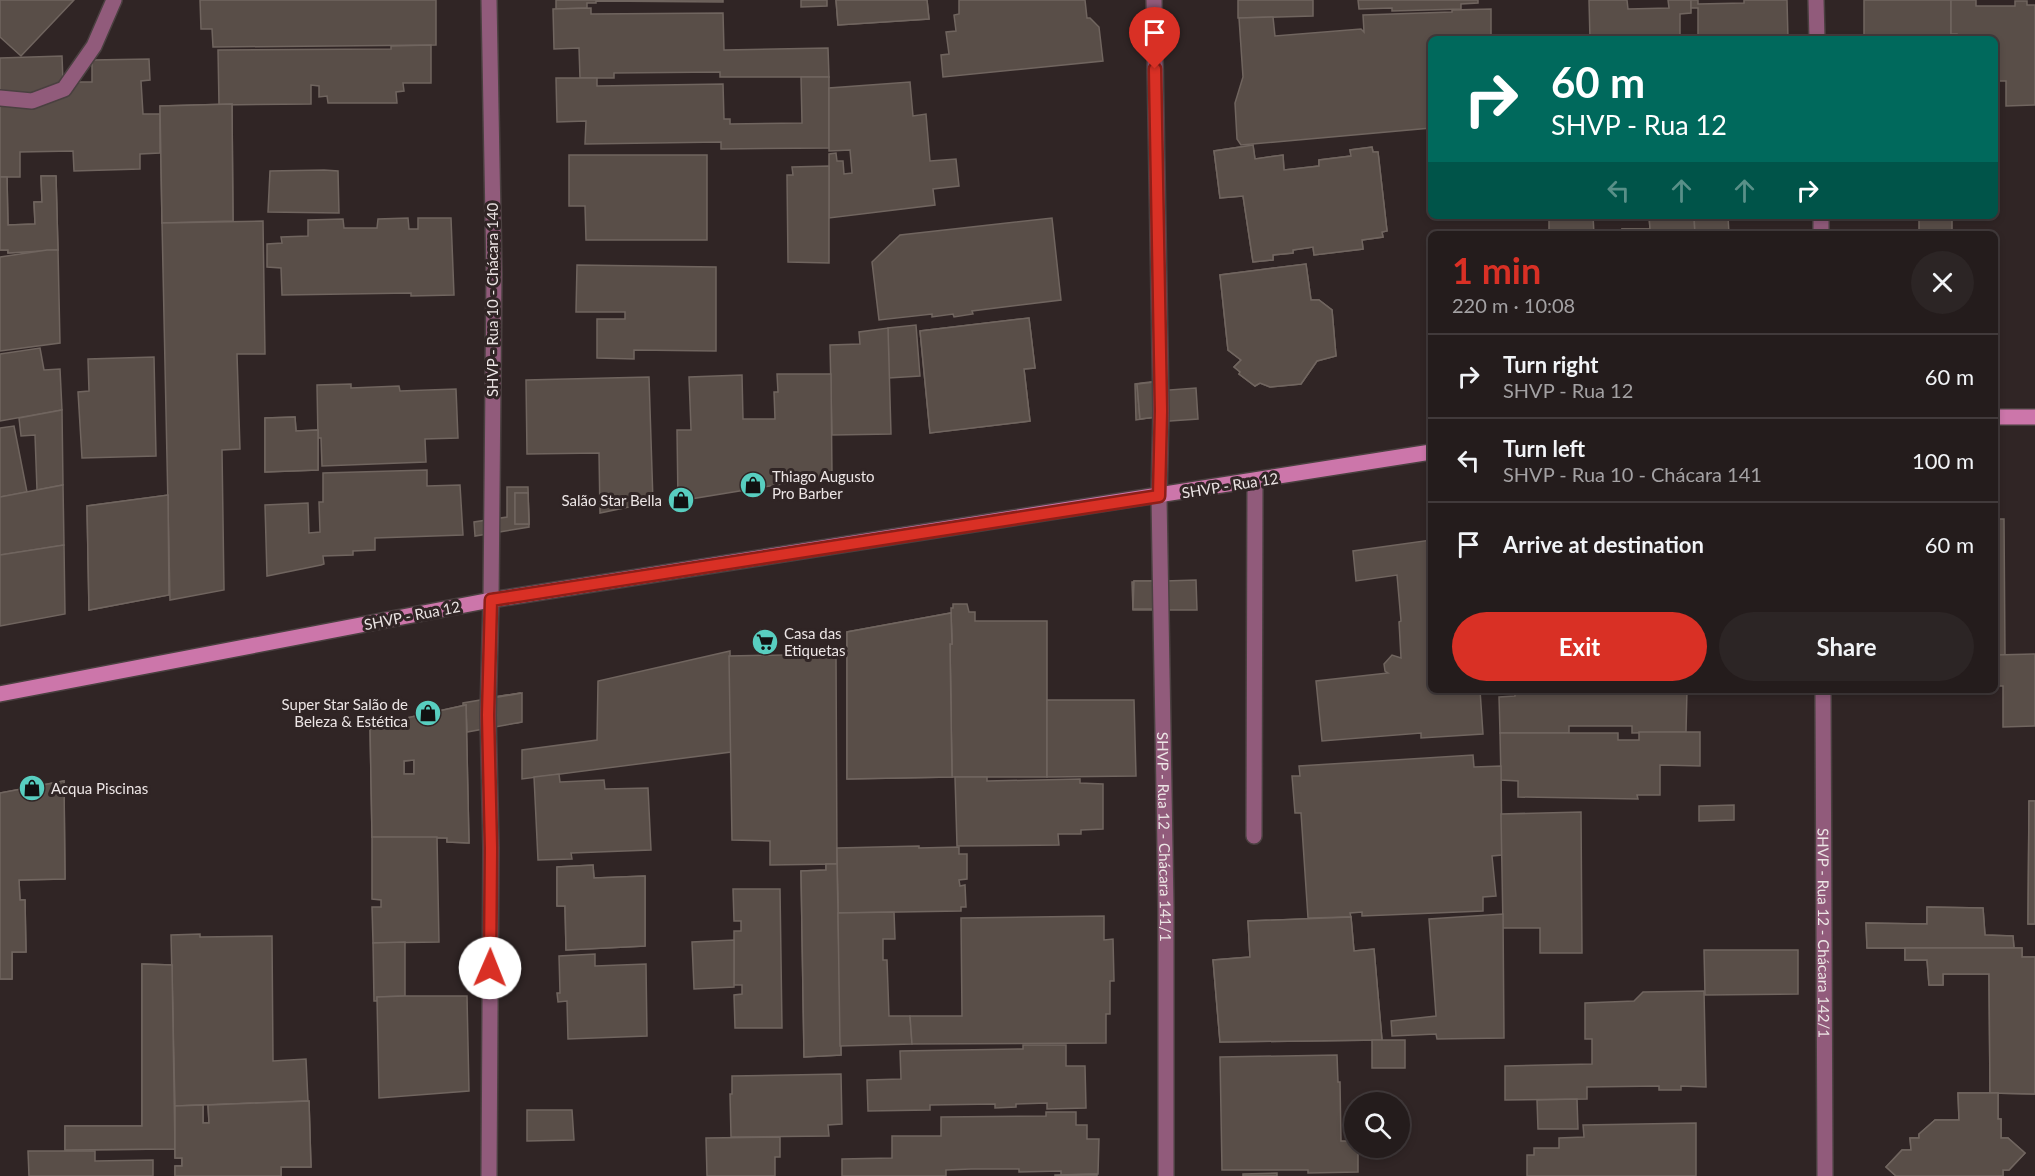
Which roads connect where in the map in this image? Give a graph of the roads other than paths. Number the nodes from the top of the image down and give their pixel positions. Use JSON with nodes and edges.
{"nodes":[{"id":1,"x":114,"y":0,"type":"edge"},
{"id":2,"x":489,"y":0,"type":"edge"},
{"id":3,"x":1154,"y":0,"type":"edge"},
{"id":4,"x":1816,"y":0,"type":"edge"},
{"id":5,"x":1817,"y":36,"type":"edge"},
{"id":6,"x":0,"y":98,"type":"edge"},
{"id":7,"x":1998,"y":417,"type":"edge"},
{"id":8,"x":2035,"y":417,"type":"edge"},
{"id":9,"x":1428,"y":453,"type":"edge"},
{"id":10,"x":1255,"y":481,"type":"junction"},
{"id":11,"x":1159,"y":496,"type":"junction"},
{"id":12,"x":491,"y":600,"type":"junction"},
{"id":13,"x":1823,"y":693,"type":"edge"},
{"id":14,"x":0,"y":694,"type":"edge"},
{"id":15,"x":1254,"y":836,"type":"dead end"},
{"id":16,"x":489,"y":1176,"type":"edge"},
{"id":17,"x":1167,"y":1176,"type":"edge"},
{"id":18,"x":1825,"y":1176,"type":"edge"}],
"edges":[{"from":1,"to":6,"type":"street"},
{"from":2,"to":12,"type":"street","name":"SHVP - Rua 10 - Chácara 140"},
{"from":3,"to":11,"type":"street","name":"SHVP - Rua 12 - Chácara 141/1"},
{"from":4,"to":5,"type":"street"},
{"from":7,"to":8,"type":"street"},
{"from":9,"to":10,"type":"street","name":"SHVP - Rua 12"},
{"from":10,"to":11,"type":"street","name":"SHVP - Rua 12"},
{"from":10,"to":15,"type":"street"},
{"from":11,"to":12,"type":"street","name":"SHVP - Rua 12"},
{"from":11,"to":17,"type":"street","name":"SHVP - Rua 12 - Chácara 141/1"},
{"from":12,"to":14,"type":"street","name":"SHVP - Rua 12"},
{"from":12,"to":16,"type":"street","name":"SHVP - Rua 10 - Chácara 140"},
{"from":13,"to":18,"type":"street","name":"SHVP - Rua 12 - Chácara 142/1"}]}
